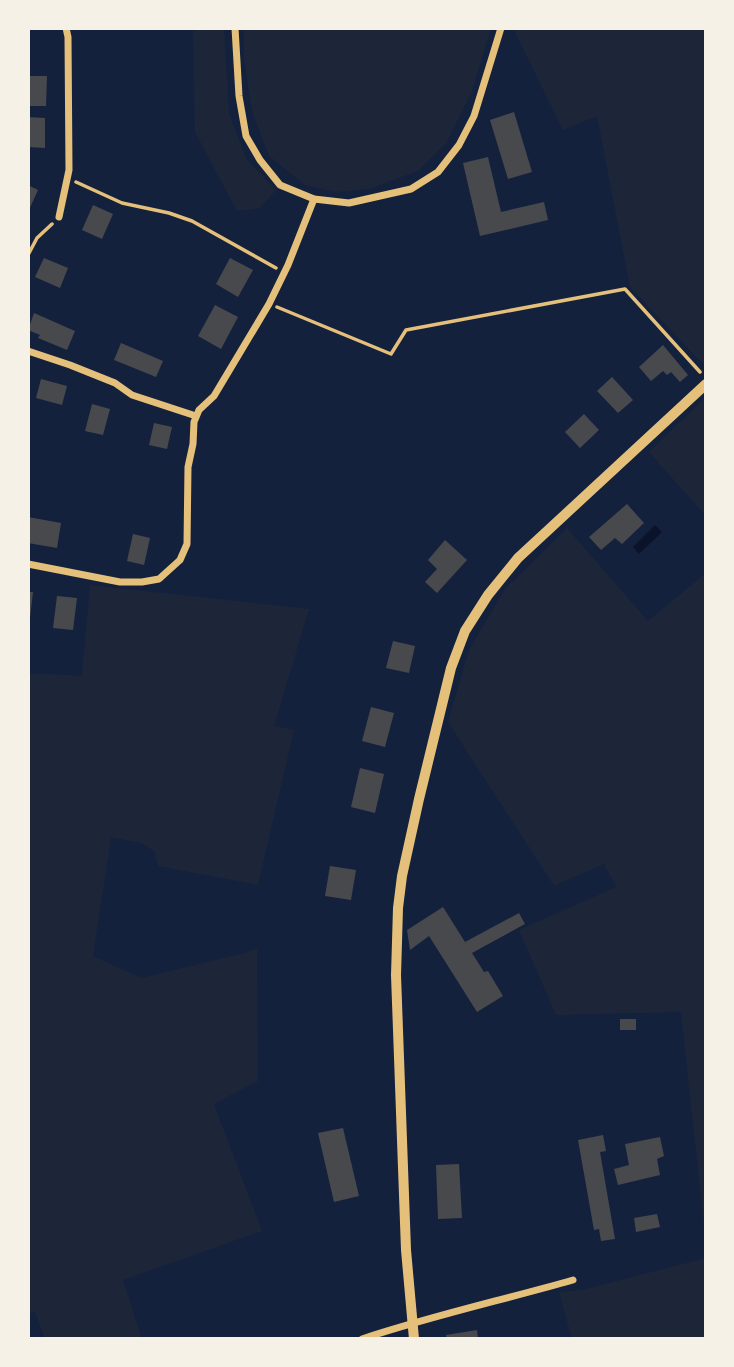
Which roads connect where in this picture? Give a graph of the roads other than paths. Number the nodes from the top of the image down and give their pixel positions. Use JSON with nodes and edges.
{"nodes":[{"id":1,"x":66,"y":28,"type":"edge"},
{"id":2,"x":235,"y":28,"type":"edge"},
{"id":3,"x":501,"y":28,"type":"edge"},
{"id":4,"x":314,"y":199,"type":"junction"},
{"id":5,"x":59,"y":217,"type":"road end"},
{"id":6,"x":28,"y":351,"type":"edge"},
{"id":7,"x":706,"y":382,"type":"edge"},
{"id":8,"x":196,"y":416,"type":"junction"},
{"id":9,"x":28,"y":564,"type":"edge"},
{"id":10,"x":573,"y":1280,"type":"dead end"},
{"id":11,"x":412,"y":1322,"type":"junction"},
{"id":12,"x":362,"y":1339,"type":"edge"},
{"id":13,"x":414,"y":1339,"type":"edge"}],
"edges":[{"from":1,"to":5,"type":"street"},
{"from":2,"to":4,"type":"street"},
{"from":3,"to":4,"type":"street"},
{"from":4,"to":8,"type":"street"},
{"from":6,"to":8,"type":"street"},
{"from":7,"to":11,"type":"street"},
{"from":8,"to":9,"type":"street"},
{"from":10,"to":11,"type":"street"},
{"from":11,"to":12,"type":"street"},
{"from":11,"to":13,"type":"street"}]}
